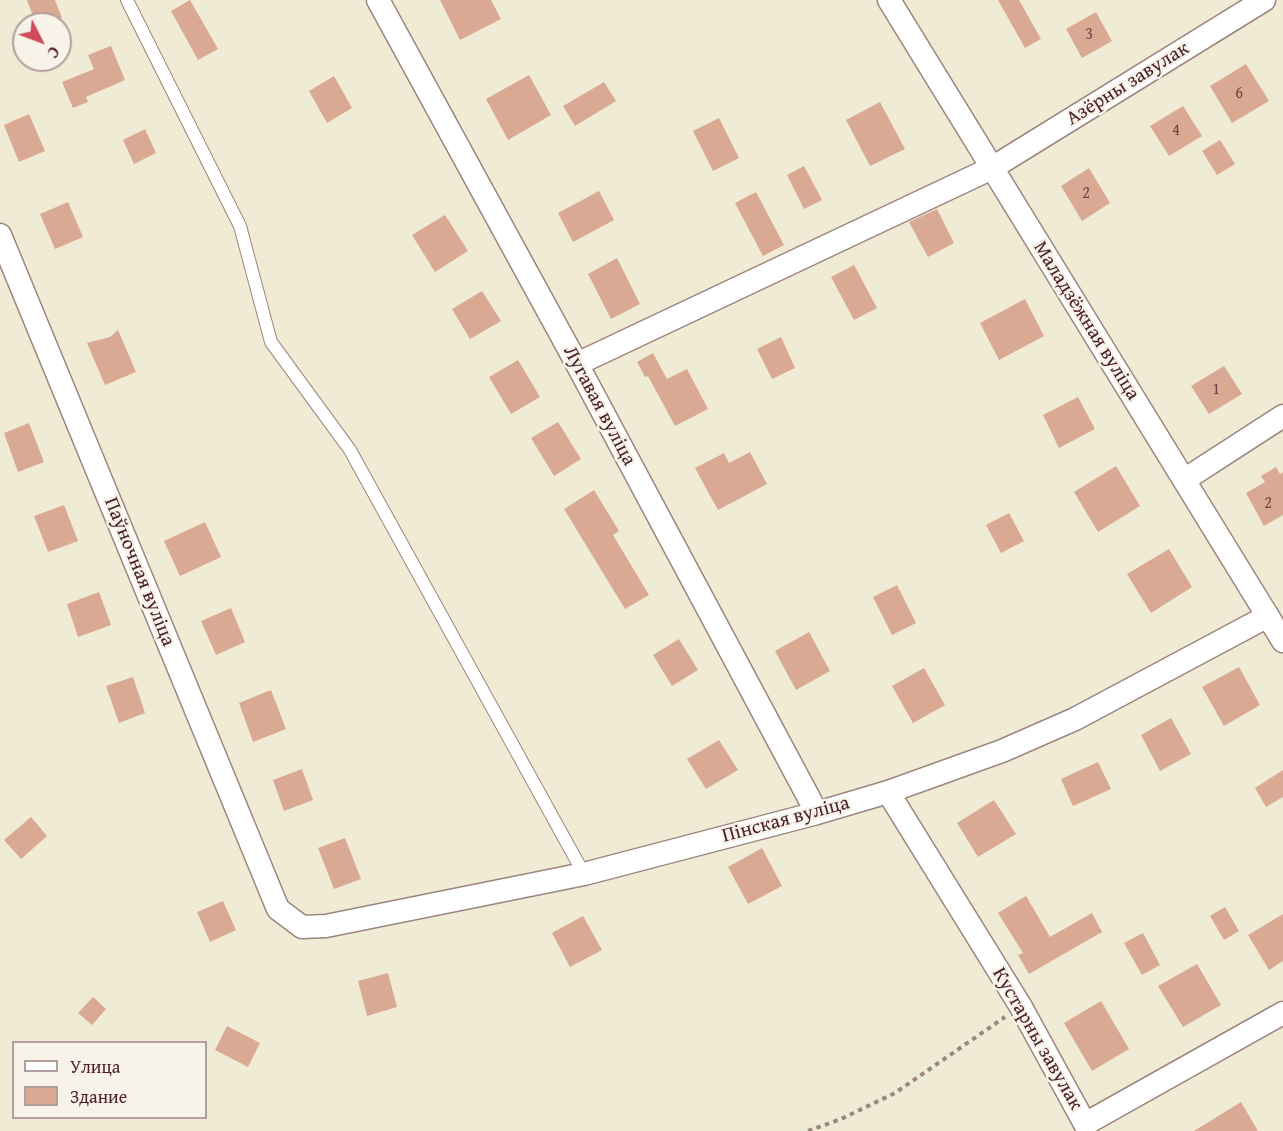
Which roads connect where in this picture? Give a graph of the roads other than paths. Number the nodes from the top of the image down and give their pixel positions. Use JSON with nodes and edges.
{"nodes":[{"id":1,"x":127,"y":0,"type":"edge"},
{"id":2,"x":378,"y":0,"type":"edge"},
{"id":3,"x":889,"y":0,"type":"edge"},
{"id":4,"x":1264,"y":0,"type":"edge"},
{"id":5,"x":992,"y":168,"type":"junction"},
{"id":6,"x":0,"y":235,"type":"edge"},
{"id":7,"x":577,"y":363,"type":"junction"},
{"id":8,"x":1283,"y":416,"type":"edge"},
{"id":9,"x":1184,"y":480,"type":"junction"},
{"id":10,"x":1268,"y":616,"type":"junction"},
{"id":11,"x":1283,"y":641,"type":"edge"},
{"id":12,"x":888,"y":792,"type":"junction"},
{"id":13,"x":817,"y":813,"type":"junction"},
{"id":14,"x":584,"y":874,"type":"junction"},
{"id":15,"x":278,"y":909,"type":"joint"},
{"id":16,"x":1283,"y":1013,"type":"edge"},
{"id":17,"x":1088,"y":1129,"type":"edge"}],
"edges":[{"from":1,"to":14,"type":"lane"},
{"from":2,"to":7,"type":"street","name":"Лугавая вуліца"},
{"from":3,"to":5,"type":"street","name":"Маладзёжная вуліца"},
{"from":4,"to":5,"type":"street","name":"Азёрны завулак"},
{"from":5,"to":7,"type":"street","name":"Азёрны завулак"},
{"from":5,"to":9,"type":"street","name":"Маладзёжная вуліца"},
{"from":6,"to":15,"type":"street","name":"Паўночная вуліца"},
{"from":7,"to":13,"type":"street","name":"Лугавая вуліца"},
{"from":8,"to":9,"type":"street"},
{"from":9,"to":10,"type":"street","name":"Маладзёжная вуліца"},
{"from":10,"to":11,"type":"street","name":"Маладзёжная вуліца"},
{"from":10,"to":12,"type":"street","name":"Пінская вуліца"},
{"from":12,"to":13,"type":"street","name":"Пінская вуліца"},
{"from":12,"to":17,"type":"street","name":"Кустарны завулак"},
{"from":13,"to":14,"type":"street","name":"Пінская вуліца"},
{"from":14,"to":15,"type":"street","name":"Пінская вуліца"},
{"from":16,"to":17,"type":"street","name":"Кустарны завулак"}]}
